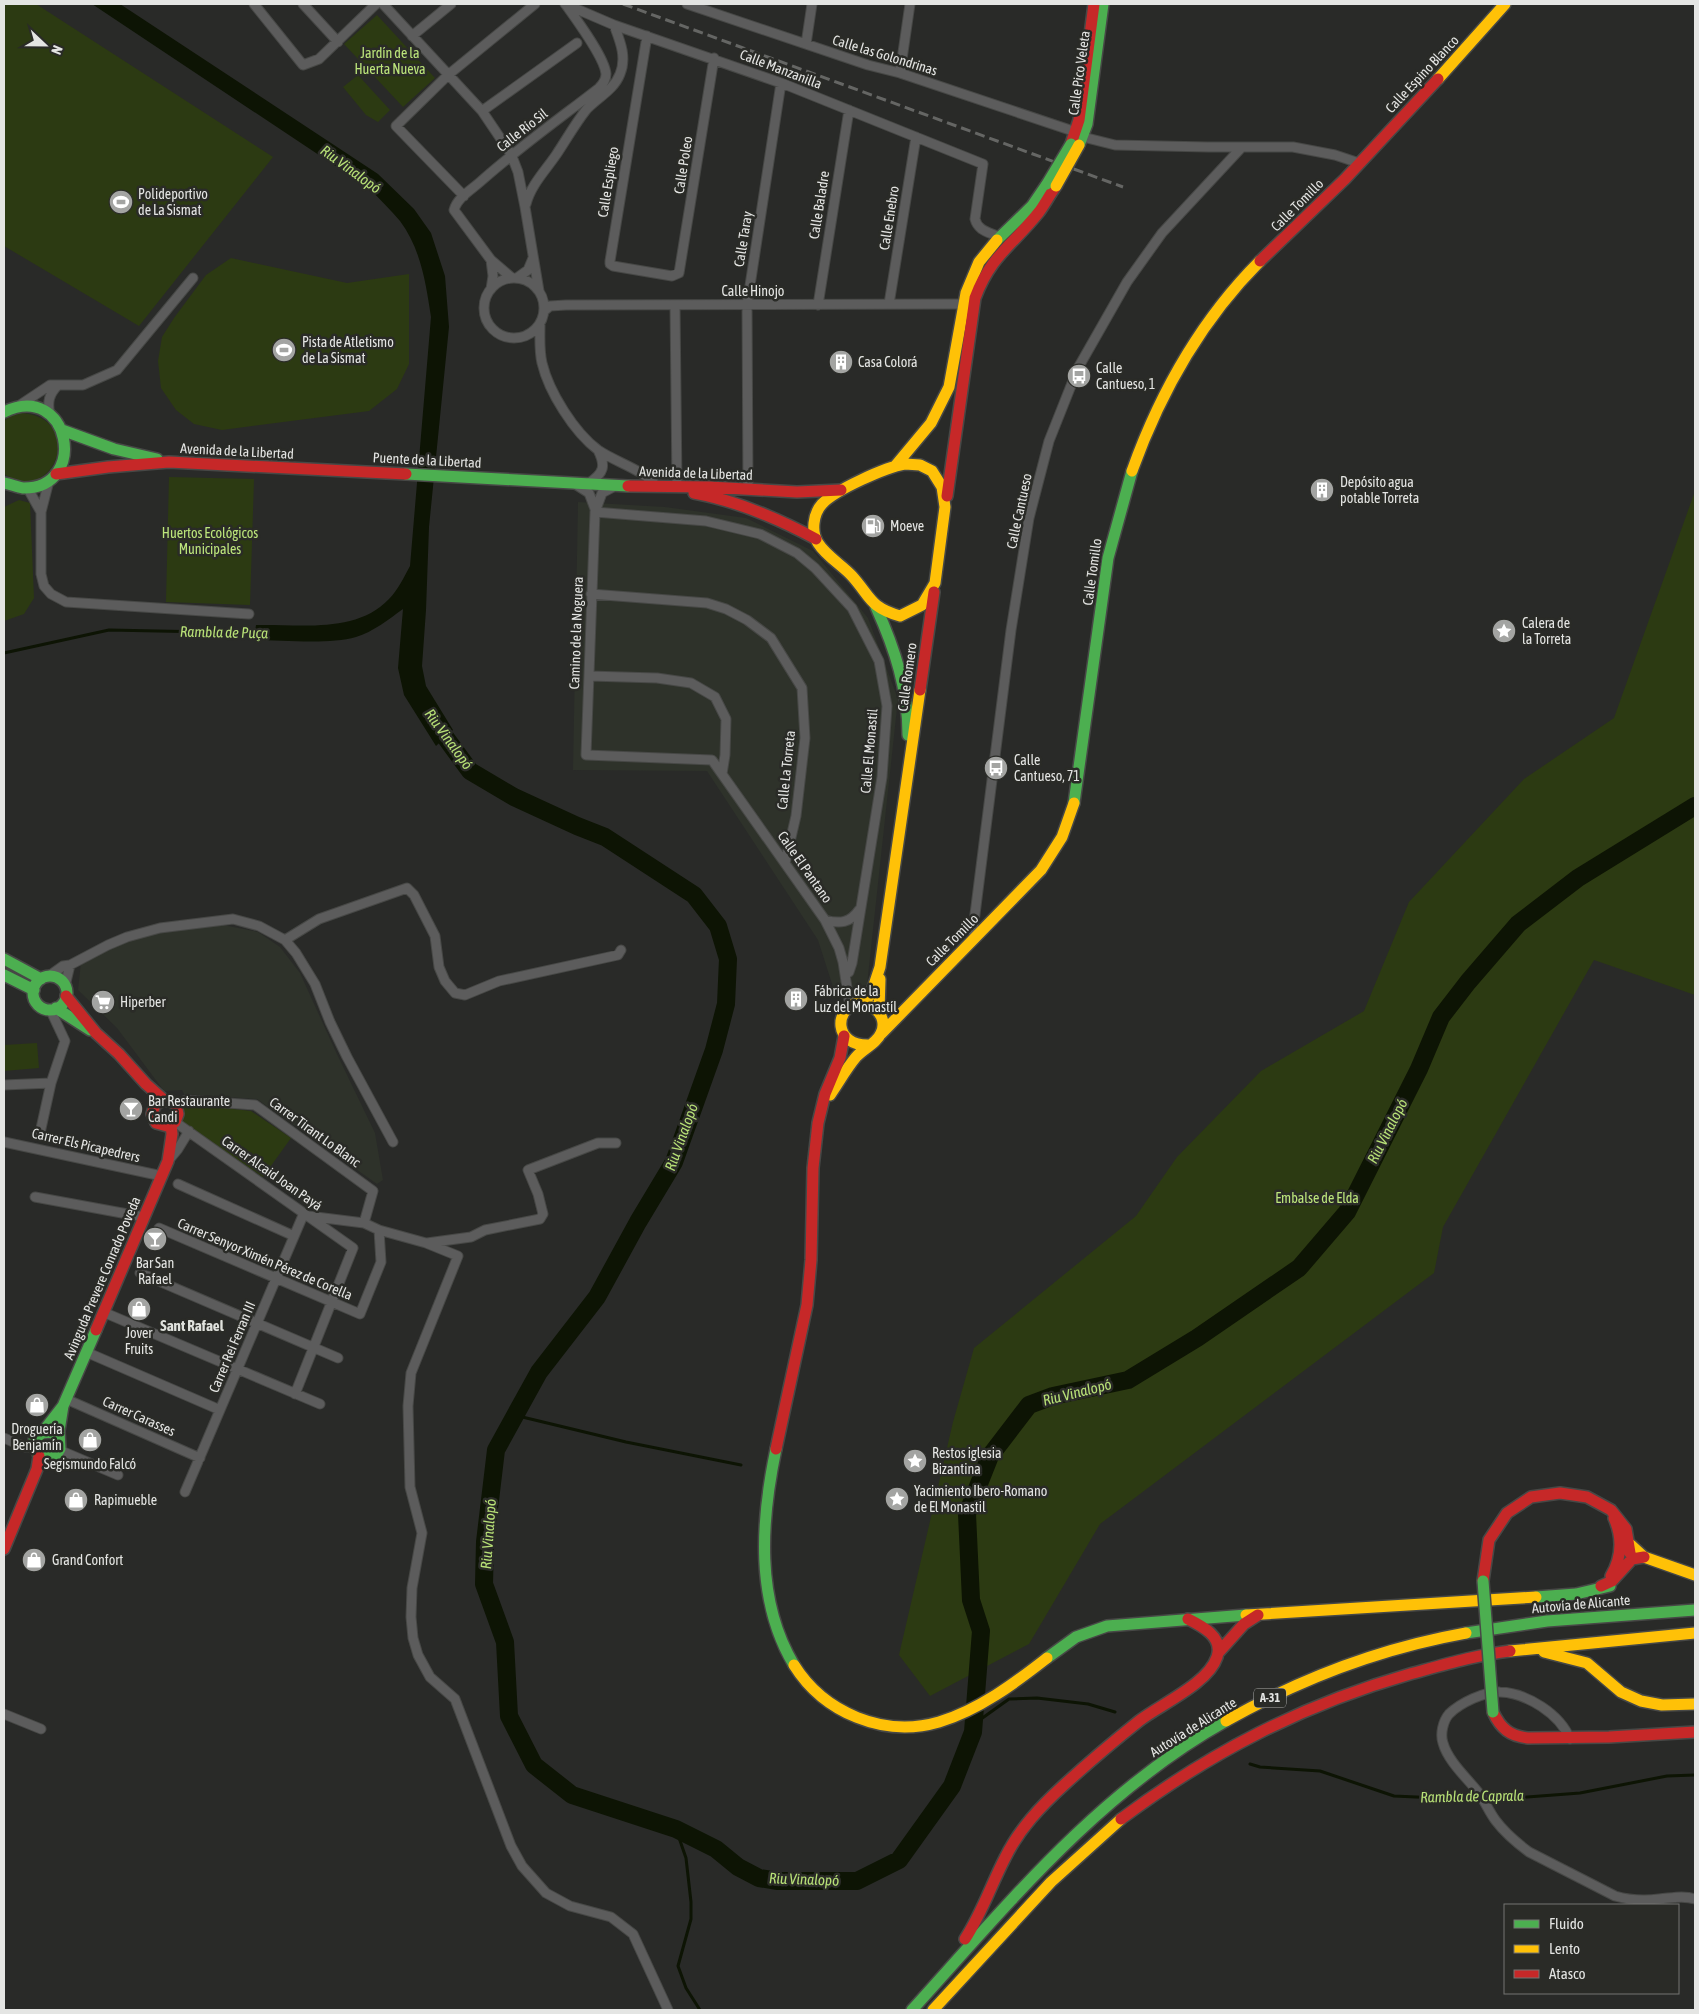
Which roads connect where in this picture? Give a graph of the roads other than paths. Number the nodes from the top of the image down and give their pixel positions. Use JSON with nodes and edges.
{"nodes":[{"id":1,"x":254,"y":4,"type":"edge"},
{"id":2,"x":305,"y":4,"type":"edge"},
{"id":3,"x":376,"y":4,"type":"edge"},
{"id":4,"x":383,"y":4,"type":"edge"},
{"id":5,"x":451,"y":4,"type":"edge"},
{"id":6,"x":534,"y":4,"type":"edge"},
{"id":7,"x":566,"y":4,"type":"edge"},
{"id":8,"x":687,"y":4,"type":"edge"},
{"id":9,"x":812,"y":4,"type":"edge"},
{"id":10,"x":910,"y":4,"type":"edge"},
{"id":11,"x":1094,"y":4,"type":"edge"},
{"id":12,"x":1103,"y":4,"type":"edge"},
{"id":13,"x":1505,"y":4,"type":"edge"},
{"id":14,"x":712,"y":8,"type":"edge"},
{"id":15,"x":614,"y":25,"type":"junction"},
{"id":16,"x":412,"y":36,"type":"junction"},
{"id":17,"x":647,"y":36,"type":"junction"},
{"id":18,"x":338,"y":42,"type":"junction"},
{"id":19,"x":577,"y":43,"type":"dead end"},
{"id":20,"x":806,"y":44,"type":"junction"},
{"id":21,"x":714,"y":58,"type":"junction"},
{"id":22,"x":900,"y":73,"type":"junction"},
{"id":23,"x":448,"y":75,"type":"junction"},
{"id":24,"x":781,"y":83,"type":"junction"},
{"id":25,"x":599,"y":88,"type":"joint"},
{"id":26,"x":849,"y":110,"type":"junction"},
{"id":27,"x":482,"y":111,"type":"junction"},
{"id":28,"x":916,"y":137,"type":"junction"},
{"id":29,"x":1077,"y":140,"type":"junction"},
{"id":30,"x":1242,"y":147,"type":"junction"},
{"id":31,"x":511,"y":154,"type":"junction"},
{"id":32,"x":1359,"y":163,"type":"junction"},
{"id":33,"x":518,"y":172,"type":"junction"},
{"id":34,"x":537,"y":180,"type":"junction"},
{"id":35,"x":1051,"y":185,"type":"junction"},
{"id":36,"x":464,"y":196,"type":"junction"},
{"id":37,"x":525,"y":207,"type":"junction"},
{"id":38,"x":999,"y":237,"type":"junction"},
{"id":39,"x":533,"y":257,"type":"junction"},
{"id":40,"x":491,"y":260,"type":"junction"},
{"id":41,"x":677,"y":275,"type":"joint"},
{"id":42,"x":193,"y":278,"type":"dead end"},
{"id":43,"x":514,"y":278,"type":"junction"},
{"id":44,"x":491,"y":289,"type":"junction"},
{"id":45,"x":539,"y":291,"type":"junction"},
{"id":46,"x":676,"y":304,"type":"junction"},
{"id":47,"x":818,"y":304,"type":"junction"},
{"id":48,"x":889,"y":304,"type":"junction"},
{"id":49,"x":964,"y":304,"type":"junction"},
{"id":50,"x":747,"y":305,"type":"junction"},
{"id":51,"x":544,"y":311,"type":"junction"},
{"id":52,"x":540,"y":324,"type":"junction"},
{"id":53,"x":525,"y":336,"type":"junction"},
{"id":54,"x":540,"y":352,"type":"junction"},
{"id":55,"x":961,"y":359,"type":"junction"},
{"id":56,"x":58,"y":385,"type":"junction"},
{"id":57,"x":17,"y":407,"type":"junction"},
{"id":58,"x":4,"y":412,"type":"edge"},
{"id":59,"x":50,"y":415,"type":"junction"},
{"id":60,"x":62,"y":430,"type":"junction"},
{"id":61,"x":598,"y":450,"type":"junction"},
{"id":62,"x":169,"y":462,"type":"junction"},
{"id":63,"x":896,"y":465,"type":"junction"},
{"id":64,"x":304,"y":469,"type":"joint"},
{"id":65,"x":53,"y":477,"type":"junction"},
{"id":66,"x":549,"y":481,"type":"joint"},
{"id":67,"x":4,"y":483,"type":"edge"},
{"id":68,"x":573,"y":483,"type":"junction"},
{"id":69,"x":589,"y":483,"type":"junction"},
{"id":70,"x":620,"y":484,"type":"junction"},
{"id":71,"x":661,"y":487,"type":"junction"},
{"id":72,"x":677,"y":487,"type":"junction"},
{"id":73,"x":28,"y":489,"type":"junction"},
{"id":74,"x":748,"y":489,"type":"junction"},
{"id":75,"x":841,"y":490,"type":"junction"},
{"id":76,"x":945,"y":507,"type":"junction"},
{"id":77,"x":42,"y":512,"type":"junction"},
{"id":78,"x":595,"y":512,"type":"junction"},
{"id":79,"x":816,"y":539,"type":"junction"},
{"id":80,"x":935,"y":582,"type":"junction"},
{"id":81,"x":591,"y":594,"type":"junction"},
{"id":82,"x":876,"y":607,"type":"junction"},
{"id":83,"x":249,"y":614,"type":"dead end"},
{"id":84,"x":589,"y":676,"type":"junction"},
{"id":85,"x":586,"y":755,"type":"joint"},
{"id":86,"x":722,"y":774,"type":"junction"},
{"id":87,"x":906,"y":776,"type":"junction"},
{"id":88,"x":785,"y":863,"type":"junction"},
{"id":89,"x":860,"y":908,"type":"junction"},
{"id":90,"x":825,"y":920,"type":"junction"},
{"id":91,"x":975,"y":939,"type":"junction"},
{"id":92,"x":285,"y":940,"type":"junction"},
{"id":93,"x":621,"y":950,"type":"dead end"},
{"id":94,"x":4,"y":959,"type":"edge"},
{"id":95,"x":70,"y":965,"type":"junction"},
{"id":96,"x":880,"y":967,"type":"junction"},
{"id":97,"x":4,"y":975,"type":"edge"},
{"id":98,"x":845,"y":975,"type":"junction"},
{"id":99,"x":45,"y":977,"type":"junction"},
{"id":100,"x":34,"y":990,"type":"junction"},
{"id":101,"x":66,"y":991,"type":"junction"},
{"id":102,"x":863,"y":1003,"type":"junction"},
{"id":103,"x":910,"y":1004,"type":"junction"},
{"id":104,"x":850,"y":1007,"type":"junction"},
{"id":105,"x":53,"y":1009,"type":"junction"},
{"id":106,"x":879,"y":1012,"type":"junction"},
{"id":107,"x":96,"y":1033,"type":"junction"},
{"id":108,"x":881,"y":1034,"type":"junction"},
{"id":109,"x":844,"y":1036,"type":"junction"},
{"id":110,"x":869,"y":1045,"type":"junction"},
{"id":111,"x":51,"y":1083,"type":"junction"},
{"id":112,"x":4,"y":1085,"type":"edge"},
{"id":113,"x":160,"y":1102,"type":"junction"},
{"id":114,"x":176,"y":1105,"type":"junction"},
{"id":115,"x":820,"y":1114,"type":"junction"},
{"id":116,"x":169,"y":1124,"type":"junction"},
{"id":117,"x":188,"y":1131,"type":"junction"},
{"id":118,"x":40,"y":1133,"type":"dead end"},
{"id":119,"x":4,"y":1142,"type":"edge"},
{"id":120,"x":393,"y":1142,"type":"dead end"},
{"id":121,"x":616,"y":1143,"type":"dead end"},
{"id":122,"x":168,"y":1156,"type":"junction"},
{"id":123,"x":162,"y":1176,"type":"junction"},
{"id":124,"x":178,"y":1184,"type":"dead end"},
{"id":125,"x":35,"y":1197,"type":"dead end"},
{"id":126,"x":306,"y":1214,"type":"junction"},
{"id":127,"x":144,"y":1217,"type":"junction"},
{"id":128,"x":364,"y":1223,"type":"junction"},
{"id":129,"x":159,"y":1228,"type":"dead end"},
{"id":130,"x":380,"y":1230,"type":"junction"},
{"id":131,"x":294,"y":1236,"type":"junction"},
{"id":132,"x":426,"y":1243,"type":"junction"},
{"id":133,"x":140,"y":1274,"type":"dead end"},
{"id":134,"x":276,"y":1278,"type":"junction"},
{"id":135,"x":332,"y":1302,"type":"junction"},
{"id":136,"x":104,"y":1312,"type":"junction"},
{"id":137,"x":257,"y":1323,"type":"junction"},
{"id":138,"x":314,"y":1347,"type":"junction"},
{"id":139,"x":86,"y":1352,"type":"junction"},
{"id":140,"x":338,"y":1358,"type":"dead end"},
{"id":141,"x":238,"y":1369,"type":"junction"},
{"id":142,"x":295,"y":1394,"type":"junction"},
{"id":143,"x":64,"y":1403,"type":"junction"},
{"id":144,"x":320,"y":1404,"type":"dead end"},
{"id":145,"x":220,"y":1410,"type":"junction"},
{"id":146,"x":42,"y":1433,"type":"junction"},
{"id":147,"x":4,"y":1438,"type":"edge"},
{"id":148,"x":59,"y":1445,"type":"junction"},
{"id":149,"x":40,"y":1454,"type":"junction"},
{"id":150,"x":200,"y":1458,"type":"junction"},
{"id":151,"x":118,"y":1475,"type":"dead end"},
{"id":152,"x":185,"y":1492,"type":"dead end"},
{"id":153,"x":1609,"y":1510,"type":"junction"},
{"id":154,"x":1631,"y":1545,"type":"junction"},
{"id":155,"x":4,"y":1549,"type":"edge"},
{"id":156,"x":1644,"y":1557,"type":"junction"},
{"id":157,"x":1629,"y":1562,"type":"junction"},
{"id":158,"x":1693,"y":1572,"type":"edge"},
{"id":159,"x":1596,"y":1588,"type":"junction"},
{"id":160,"x":1695,"y":1610,"type":"edge"},
{"id":161,"x":1258,"y":1614,"type":"junction"},
{"id":162,"x":1188,"y":1619,"type":"junction"},
{"id":163,"x":1695,"y":1633,"type":"edge"},
{"id":164,"x":1531,"y":1649,"type":"junction"},
{"id":165,"x":1218,"y":1653,"type":"junction"},
{"id":166,"x":1695,"y":1704,"type":"edge"},
{"id":167,"x":4,"y":1714,"type":"edge"},
{"id":168,"x":41,"y":1729,"type":"dead end"},
{"id":169,"x":1695,"y":1732,"type":"edge"},
{"id":170,"x":1570,"y":1739,"type":"junction"},
{"id":171,"x":1695,"y":1899,"type":"edge"},
{"id":172,"x":939,"y":1980,"type":"junction"},
{"id":173,"x":668,"y":2010,"type":"edge"},
{"id":174,"x":912,"y":2010,"type":"edge"},
{"id":175,"x":933,"y":2010,"type":"edge"}],
"edges":[{"from":1,"to":18,"type":"street"},
{"from":2,"to":18,"type":"street"},
{"from":3,"to":18,"type":"street"},
{"from":4,"to":16,"type":"street"},
{"from":5,"to":16,"type":"street"},
{"from":6,"to":23,"type":"street"},
{"from":7,"to":15,"type":"street","name":"Calle Manzanilla"},
{"from":7,"to":25,"type":"street","name":"Calle Manzanilla"},
{"from":8,"to":14,"type":"street","name":"Calle las Golondrinas"},
{"from":9,"to":20,"type":"street"},
{"from":10,"to":22,"type":"street"},
{"from":11,"to":29,"type":"main road","name":"Calle Pico Veleta"},
{"from":12,"to":29,"type":"main road","name":"Calle Pico Veleta"},
{"from":13,"to":32,"type":"main road","name":"Calle Espino Blanco"},
{"from":14,"to":20,"type":"street","name":"Calle las Golondrinas"},
{"from":15,"to":17,"type":"street","name":"Calle Manzanilla"},
{"from":15,"to":34,"type":"street"},
{"from":16,"to":23,"type":"street"},
{"from":17,"to":21,"type":"street","name":"Calle Manzanilla"},
{"from":17,"to":41,"type":"street","name":"Calle Espliego"},
{"from":19,"to":27,"type":"street"},
{"from":20,"to":22,"type":"street","name":"Calle las Golondrinas"},
{"from":21,"to":24,"type":"street","name":"Calle Manzanilla"},
{"from":21,"to":41,"type":"street","name":"Calle Poleo"},
{"from":22,"to":29,"type":"street","name":"Calle las Golondrinas"},
{"from":23,"to":27,"type":"street"},
{"from":23,"to":36,"type":"street"},
{"from":24,"to":26,"type":"street","name":"Calle Manzanilla"},
{"from":24,"to":50,"type":"street","name":"Calle Taray"},
{"from":25,"to":31,"type":"street","name":"Calle Río Sil"},
{"from":26,"to":28,"type":"street","name":"Calle Manzanilla"},
{"from":26,"to":47,"type":"street","name":"Calle Baladre"},
{"from":27,"to":31,"type":"street"},
{"from":28,"to":38,"type":"street","name":"Calle Manzanilla"},
{"from":28,"to":48,"type":"street","name":"Calle Enebro"},
{"from":29,"to":30,"type":"street","name":"Calle las Golondrinas"},
{"from":29,"to":35,"type":"main road","bridge":true},
{"from":30,"to":32,"type":"street","name":"Calle las Golondrinas"},
{"from":30,"to":91,"type":"street","name":"Calle Cantueso"},
{"from":31,"to":33,"type":"street"},
{"from":31,"to":36,"type":"street","name":"Calle Río Sil"},
{"from":32,"to":91,"type":"main road","name":"Calle Tomillo"},
{"from":33,"to":34,"type":"street"},
{"from":33,"to":37,"type":"street"},
{"from":34,"to":37,"type":"street"},
{"from":35,"to":38,"type":"main road"},
{"from":35,"to":55,"type":"main road"},
{"from":36,"to":40,"type":"street"},
{"from":37,"to":39,"type":"street"},
{"from":38,"to":49,"type":"main road"},
{"from":39,"to":43,"type":"street"},
{"from":39,"to":45,"type":"street"},
{"from":40,"to":43,"type":"street"},
{"from":40,"to":44,"type":"street"},
{"from":42,"to":56,"type":"street"},
{"from":43,"to":44,"type":"street"},
{"from":43,"to":45,"type":"street"},
{"from":44,"to":53,"type":"street"},
{"from":45,"to":51,"type":"street"},
{"from":46,"to":50,"type":"street","name":"Calle Hinojo"},
{"from":46,"to":51,"type":"street","name":"Calle Hinojo"},
{"from":46,"to":72,"type":"street"},
{"from":47,"to":48,"type":"street","name":"Calle Hinojo"},
{"from":47,"to":50,"type":"street","name":"Calle Hinojo"},
{"from":48,"to":49,"type":"street","name":"Calle Hinojo"},
{"from":49,"to":55,"type":"main road"},
{"from":50,"to":74,"type":"street","name":"Calle Taray"},
{"from":51,"to":52,"type":"street"},
{"from":52,"to":53,"type":"street"},
{"from":52,"to":54,"type":"street"},
{"from":53,"to":54,"type":"street"},
{"from":54,"to":61,"type":"street"},
{"from":55,"to":63,"type":"main road"},
{"from":55,"to":76,"type":"main road"},
{"from":56,"to":57,"type":"street"},
{"from":56,"to":59,"type":"street"},
{"from":57,"to":58,"type":"main road"},
{"from":57,"to":59,"type":"main road"},
{"from":59,"to":60,"type":"main road"},
{"from":60,"to":62,"type":"main road","name":"Avenida de la Libertad"},
{"from":60,"to":65,"type":"main road"},
{"from":61,"to":69,"type":"street"},
{"from":61,"to":71,"type":"street"},
{"from":62,"to":64,"type":"main road","name":"Avenida de la Libertad"},
{"from":62,"to":65,"type":"main road","name":"Avenida de la Libertad"},
{"from":63,"to":75,"type":"main road"},
{"from":63,"to":76,"type":"main road"},
{"from":64,"to":66,"type":"main road","name":"Puente de la Libertad"},
{"from":65,"to":73,"type":"main road","name":"Avenida de la Libertad"},
{"from":65,"to":77,"type":"street"},
{"from":66,"to":68,"type":"main road","name":"Avenida de la Libertad"},
{"from":67,"to":73,"type":"main road"},
{"from":68,"to":69,"type":"main road","name":"Avenida de la Libertad"},
{"from":68,"to":78,"type":"street"},
{"from":69,"to":70,"type":"main road","name":"Avenida de la Libertad"},
{"from":70,"to":71,"type":"main road","name":"Avenida de la Libertad"},
{"from":70,"to":78,"type":"street"},
{"from":71,"to":72,"type":"main road","name":"Avenida de la Libertad"},
{"from":71,"to":79,"type":"main road"},
{"from":72,"to":74,"type":"main road","name":"Avenida de la Libertad"},
{"from":73,"to":77,"type":"street"},
{"from":74,"to":75,"type":"main road","name":"Avenida de la Libertad"},
{"from":75,"to":79,"type":"main road"},
{"from":76,"to":80,"type":"main road"},
{"from":77,"to":83,"type":"street"},
{"from":78,"to":81,"type":"street","name":"Camino de la Noguera"},
{"from":78,"to":89,"type":"street","name":"Calle El Monastil"},
{"from":79,"to":82,"type":"main road"},
{"from":80,"to":82,"type":"main road"},
{"from":80,"to":87,"type":"main road","name":"Calle Romero"},
{"from":81,"to":84,"type":"street","name":"Camino de la Noguera"},
{"from":81,"to":88,"type":"street","name":"Calle La Torreta"},
{"from":82,"to":87,"type":"main road","name":"Calle Romero"},
{"from":84,"to":85,"type":"street","name":"Camino de la Noguera"},
{"from":84,"to":86,"type":"street"},
{"from":85,"to":86,"type":"street","name":"Calle El Pantano"},
{"from":86,"to":88,"type":"street","name":"Calle El Pantano"},
{"from":87,"to":96,"type":"main road","name":"Calle Romero"},
{"from":88,"to":90,"type":"street","name":"Calle El Pantano"},
{"from":89,"to":90,"type":"street"},
{"from":89,"to":98,"type":"street","name":"Calle El Monastil"},
{"from":90,"to":98,"type":"street","name":"Calle El Pantano"},
{"from":91,"to":103,"type":"main road","name":"Calle Tomillo"},
{"from":92,"to":93,"type":"street"},
{"from":92,"to":95,"type":"street"},
{"from":92,"to":120,"type":"street"},
{"from":94,"to":99,"type":"main road"},
{"from":95,"to":99,"type":"street"},
{"from":95,"to":101,"type":"street"},
{"from":96,"to":102,"type":"main road","name":"Calle Romero"},
{"from":96,"to":106,"type":"main road","name":"Calle Romero"},
{"from":97,"to":100,"type":"main road"},
{"from":98,"to":104,"type":"street","name":"Calle El Pantano"},
{"from":99,"to":100,"type":"main road"},
{"from":99,"to":101,"type":"main road"},
{"from":100,"to":105,"type":"main road"},
{"from":101,"to":105,"type":"main road"},
{"from":101,"to":107,"type":"main road"},
{"from":102,"to":104,"type":"main road"},
{"from":102,"to":106,"type":"main road"},
{"from":103,"to":106,"type":"main road","name":"Calle Tomillo"},
{"from":103,"to":108,"type":"main road","name":"Calle Tomillo"},
{"from":104,"to":109,"type":"main road"},
{"from":105,"to":107,"type":"main road"},
{"from":105,"to":111,"type":"street"},
{"from":106,"to":108,"type":"main road"},
{"from":107,"to":113,"type":"main road"},
{"from":108,"to":110,"type":"main road"},
{"from":109,"to":110,"type":"main road"},
{"from":109,"to":115,"type":"main road"},
{"from":110,"to":115,"type":"main road"},
{"from":111,"to":112,"type":"street"},
{"from":111,"to":118,"type":"street"},
{"from":113,"to":114,"type":"main road"},
{"from":113,"to":116,"type":"main road"},
{"from":114,"to":116,"type":"main road"},
{"from":114,"to":128,"type":"street","name":"Carrer Tirant Lo Blanc"},
{"from":115,"to":162,"type":"main road"},
{"from":116,"to":117,"type":"street","name":"Carrer Alcaid Joan Payá"},
{"from":116,"to":122,"type":"main road"},
{"from":117,"to":122,"type":"street","name":"Avinguda Prevere Conrado Poveda"},
{"from":117,"to":126,"type":"street","name":"Carrer Alcaid Joan Payá"},
{"from":119,"to":123,"type":"street","name":"Carrer Els Picapedrers"},
{"from":121,"to":132,"type":"street"},
{"from":122,"to":123,"type":"main road","name":"Avinguda Prevere Conrado Poveda"},
{"from":123,"to":127,"type":"main road","name":"Avinguda Prevere Conrado Poveda"},
{"from":124,"to":131,"type":"street"},
{"from":125,"to":127,"type":"street"},
{"from":126,"to":128,"type":"street"},
{"from":126,"to":131,"type":"street","name":"Carrer Rei Ferran III"},
{"from":126,"to":135,"type":"street","name":"Carrer Alcaid Joan Payá"},
{"from":127,"to":136,"type":"main road","name":"Avinguda Prevere Conrado Poveda"},
{"from":128,"to":130,"type":"street"},
{"from":129,"to":134,"type":"street","name":"Carrer Senyor Ximén Pérez de Corella"},
{"from":130,"to":132,"type":"street"},
{"from":130,"to":135,"type":"street","name":"Carrer Senyor Ximén Pérez de Corella"},
{"from":131,"to":134,"type":"street","name":"Carrer Rei Ferran III"},
{"from":132,"to":173,"type":"street"},
{"from":133,"to":137,"type":"street"},
{"from":134,"to":135,"type":"street","name":"Carrer Senyor Ximén Pérez de Corella"},
{"from":134,"to":137,"type":"street","name":"Carrer Rei Ferran III"},
{"from":135,"to":138,"type":"street"},
{"from":136,"to":139,"type":"main road","name":"Avinguda Prevere Conrado Poveda"},
{"from":136,"to":141,"type":"street"},
{"from":137,"to":138,"type":"street"},
{"from":137,"to":141,"type":"street","name":"Carrer Rei Ferran III"},
{"from":138,"to":140,"type":"street"},
{"from":138,"to":142,"type":"street"},
{"from":139,"to":143,"type":"main road","name":"Avinguda Prevere Conrado Poveda"},
{"from":139,"to":145,"type":"street"},
{"from":141,"to":142,"type":"street"},
{"from":141,"to":145,"type":"street","name":"Carrer Rei Ferran III"},
{"from":142,"to":144,"type":"street"},
{"from":143,"to":146,"type":"main road","name":"Avinguda Prevere Conrado Poveda"},
{"from":143,"to":148,"type":"main road","name":"Avinguda Prevere Conrado Poveda"},
{"from":143,"to":150,"type":"street","name":"Carrer Carasses"},
{"from":145,"to":150,"type":"street","name":"Carrer Rei Ferran III"},
{"from":146,"to":148,"type":"main road"},
{"from":146,"to":149,"type":"main road"},
{"from":147,"to":149,"type":"street"},
{"from":148,"to":149,"type":"main road"},
{"from":148,"to":151,"type":"street"},
{"from":149,"to":155,"type":"main road"},
{"from":150,"to":152,"type":"street","name":"Carrer Rei Ferran III"},
{"from":153,"to":154,"type":"main road"},
{"from":153,"to":159,"type":"main road"},
{"from":153,"to":170,"type":"main road","bridge":true},
{"from":154,"to":156,"type":"main road"},
{"from":154,"to":157,"type":"main road"},
{"from":156,"to":157,"type":"main road"},
{"from":156,"to":158,"type":"main road"},
{"from":157,"to":159,"type":"main road"},
{"from":159,"to":161,"type":"main road"},
{"from":160,"to":172,"type":"main road","name":"Autovía de Alicante","number":"A-31"},
{"from":161,"to":162,"type":"main road"},
{"from":161,"to":165,"type":"main road"},
{"from":162,"to":165,"type":"main road"},
{"from":163,"to":164,"type":"main road","number":"A-31"},
{"from":164,"to":166,"type":"main road"},
{"from":164,"to":175,"type":"main road","number":"A-31"},
{"from":165,"to":172,"type":"main road"},
{"from":167,"to":168,"type":"street"},
{"from":169,"to":170,"type":"main road"},
{"from":170,"to":171,"type":"street"},
{"from":172,"to":174,"type":"main road","name":"Autovía de Alicante","number":"A-31"}]}
